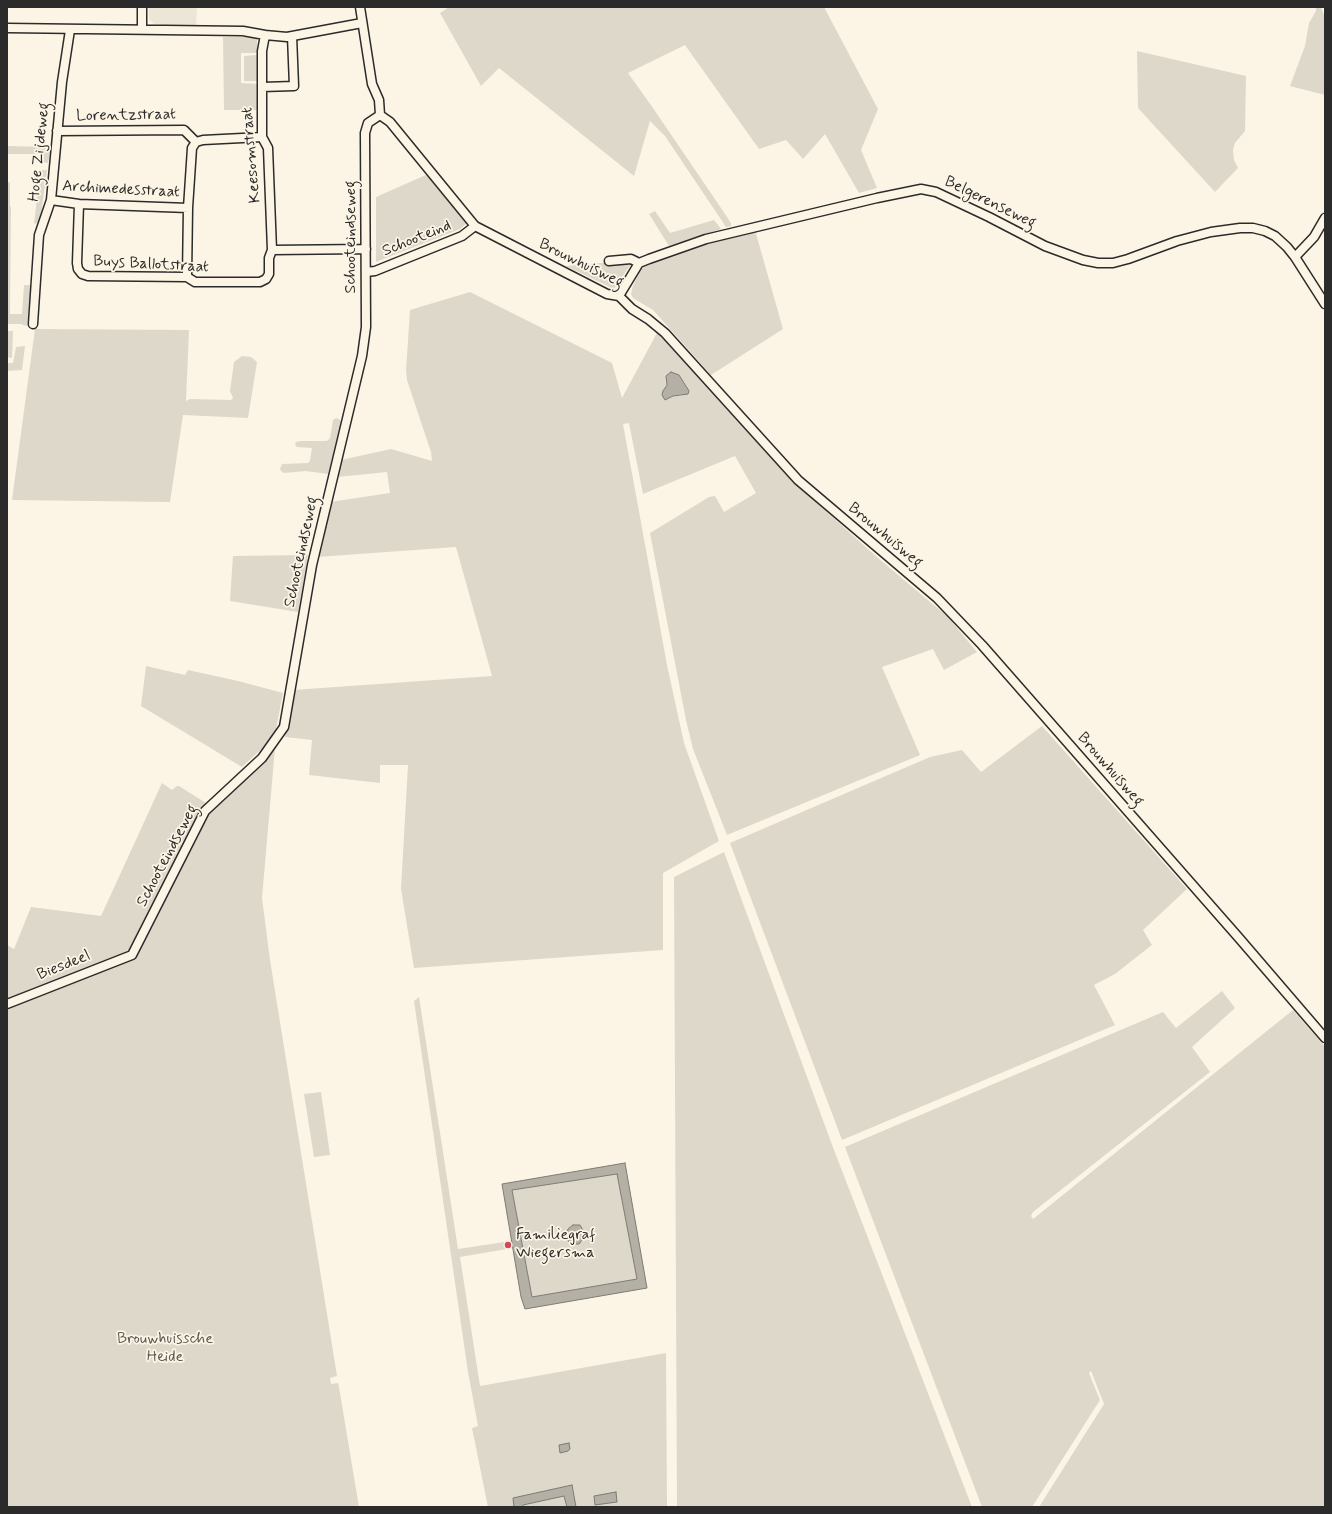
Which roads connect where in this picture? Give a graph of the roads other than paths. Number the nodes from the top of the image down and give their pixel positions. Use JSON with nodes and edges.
{"nodes":[{"id":1,"x":142,"y":7,"type":"edge"},
{"id":2,"x":360,"y":7,"type":"edge"},
{"id":3,"x":362,"y":23,"type":"junction"},
{"id":4,"x":7,"y":28,"type":"edge"},
{"id":5,"x":70,"y":30,"type":"junction"},
{"id":6,"x":142,"y":30,"type":"junction"},
{"id":7,"x":265,"y":35,"type":"junction"},
{"id":8,"x":292,"y":36,"type":"junction"},
{"id":9,"x":262,"y":87,"type":"junction"},
{"id":10,"x":380,"y":115,"type":"junction"},
{"id":11,"x":57,"y":131,"type":"junction"},
{"id":12,"x":262,"y":137,"type":"junction"},
{"id":13,"x":196,"y":142,"type":"junction"},
{"id":14,"x":51,"y":200,"type":"junction"},
{"id":15,"x":79,"y":204,"type":"junction"},
{"id":16,"x":188,"y":208,"type":"junction"},
{"id":17,"x":1325,"y":218,"type":"edge"},
{"id":18,"x":475,"y":226,"type":"junction"},
{"id":19,"x":366,"y":249,"type":"junction"},
{"id":20,"x":272,"y":250,"type":"junction"},
{"id":21,"x":1294,"y":257,"type":"junction"},
{"id":22,"x":609,"y":261,"type":"dead end"},
{"id":23,"x":639,"y":263,"type":"junction"},
{"id":24,"x":366,"y":272,"type":"junction"},
{"id":25,"x":187,"y":277,"type":"junction"},
{"id":26,"x":266,"y":279,"type":"joint"},
{"id":27,"x":619,"y":296,"type":"junction"},
{"id":28,"x":1325,"y":304,"type":"edge"},
{"id":29,"x":33,"y":324,"type":"dead end"},
{"id":30,"x":132,"y":955,"type":"joint"},
{"id":31,"x":7,"y":996,"type":"edge"},
{"id":32,"x":11,"y":1002,"type":"edge"},
{"id":33,"x":1325,"y":1038,"type":"edge"}],
"edges":[{"from":1,"to":6,"type":"street"},
{"from":2,"to":3,"type":"street"},
{"from":3,"to":8,"type":"street"},
{"from":3,"to":10,"type":"street"},
{"from":4,"to":5,"type":"street"},
{"from":5,"to":6,"type":"street"},
{"from":5,"to":11,"type":"street","name":"Hoge Zijdeweg"},
{"from":6,"to":7,"type":"street"},
{"from":7,"to":8,"type":"street"},
{"from":7,"to":9,"type":"street","name":"Keesomstraat"},
{"from":8,"to":9,"type":"street"},
{"from":9,"to":12,"type":"street","name":"Keesomstraat"},
{"from":10,"to":18,"type":"street","name":"Brouwhuisweg"},
{"from":10,"to":19,"type":"street","name":"Schooteindseweg"},
{"from":11,"to":13,"type":"street","name":"Lorentzstraat"},
{"from":11,"to":14,"type":"street","name":"Hoge Zijdeweg"},
{"from":12,"to":13,"type":"street"},
{"from":12,"to":20,"type":"street","name":"Keesomstraat"},
{"from":13,"to":16,"type":"street"},
{"from":14,"to":15,"type":"street","name":"Archimedesstraat"},
{"from":14,"to":29,"type":"street","name":"Hoge Zijdeweg"},
{"from":15,"to":16,"type":"street","name":"Archimedesstraat"},
{"from":15,"to":25,"type":"street","name":"Buys Ballotstraat"},
{"from":16,"to":25,"type":"street"},
{"from":17,"to":21,"type":"street"},
{"from":18,"to":24,"type":"street","name":"Schooteind"},
{"from":18,"to":27,"type":"street","name":"Brouwhuisweg"},
{"from":19,"to":20,"type":"street"},
{"from":19,"to":24,"type":"street","name":"Schooteindseweg"},
{"from":20,"to":26,"type":"street","name":"Keesomstraat"},
{"from":21,"to":23,"type":"street","name":"Belgerenseweg"},
{"from":21,"to":28,"type":"street","name":"Belgerenseweg"},
{"from":22,"to":23,"type":"street","name":"Belgerenseweg"},
{"from":23,"to":27,"type":"street"},
{"from":24,"to":30,"type":"street","name":"Schooteindseweg"},
{"from":25,"to":26,"type":"street","name":"Buys Ballotstraat"},
{"from":27,"to":33,"type":"street","name":"Brouwhuisweg"},
{"from":30,"to":32,"type":"street","name":"Biesdeel"},
{"from":31,"to":32,"type":"street"}]}
